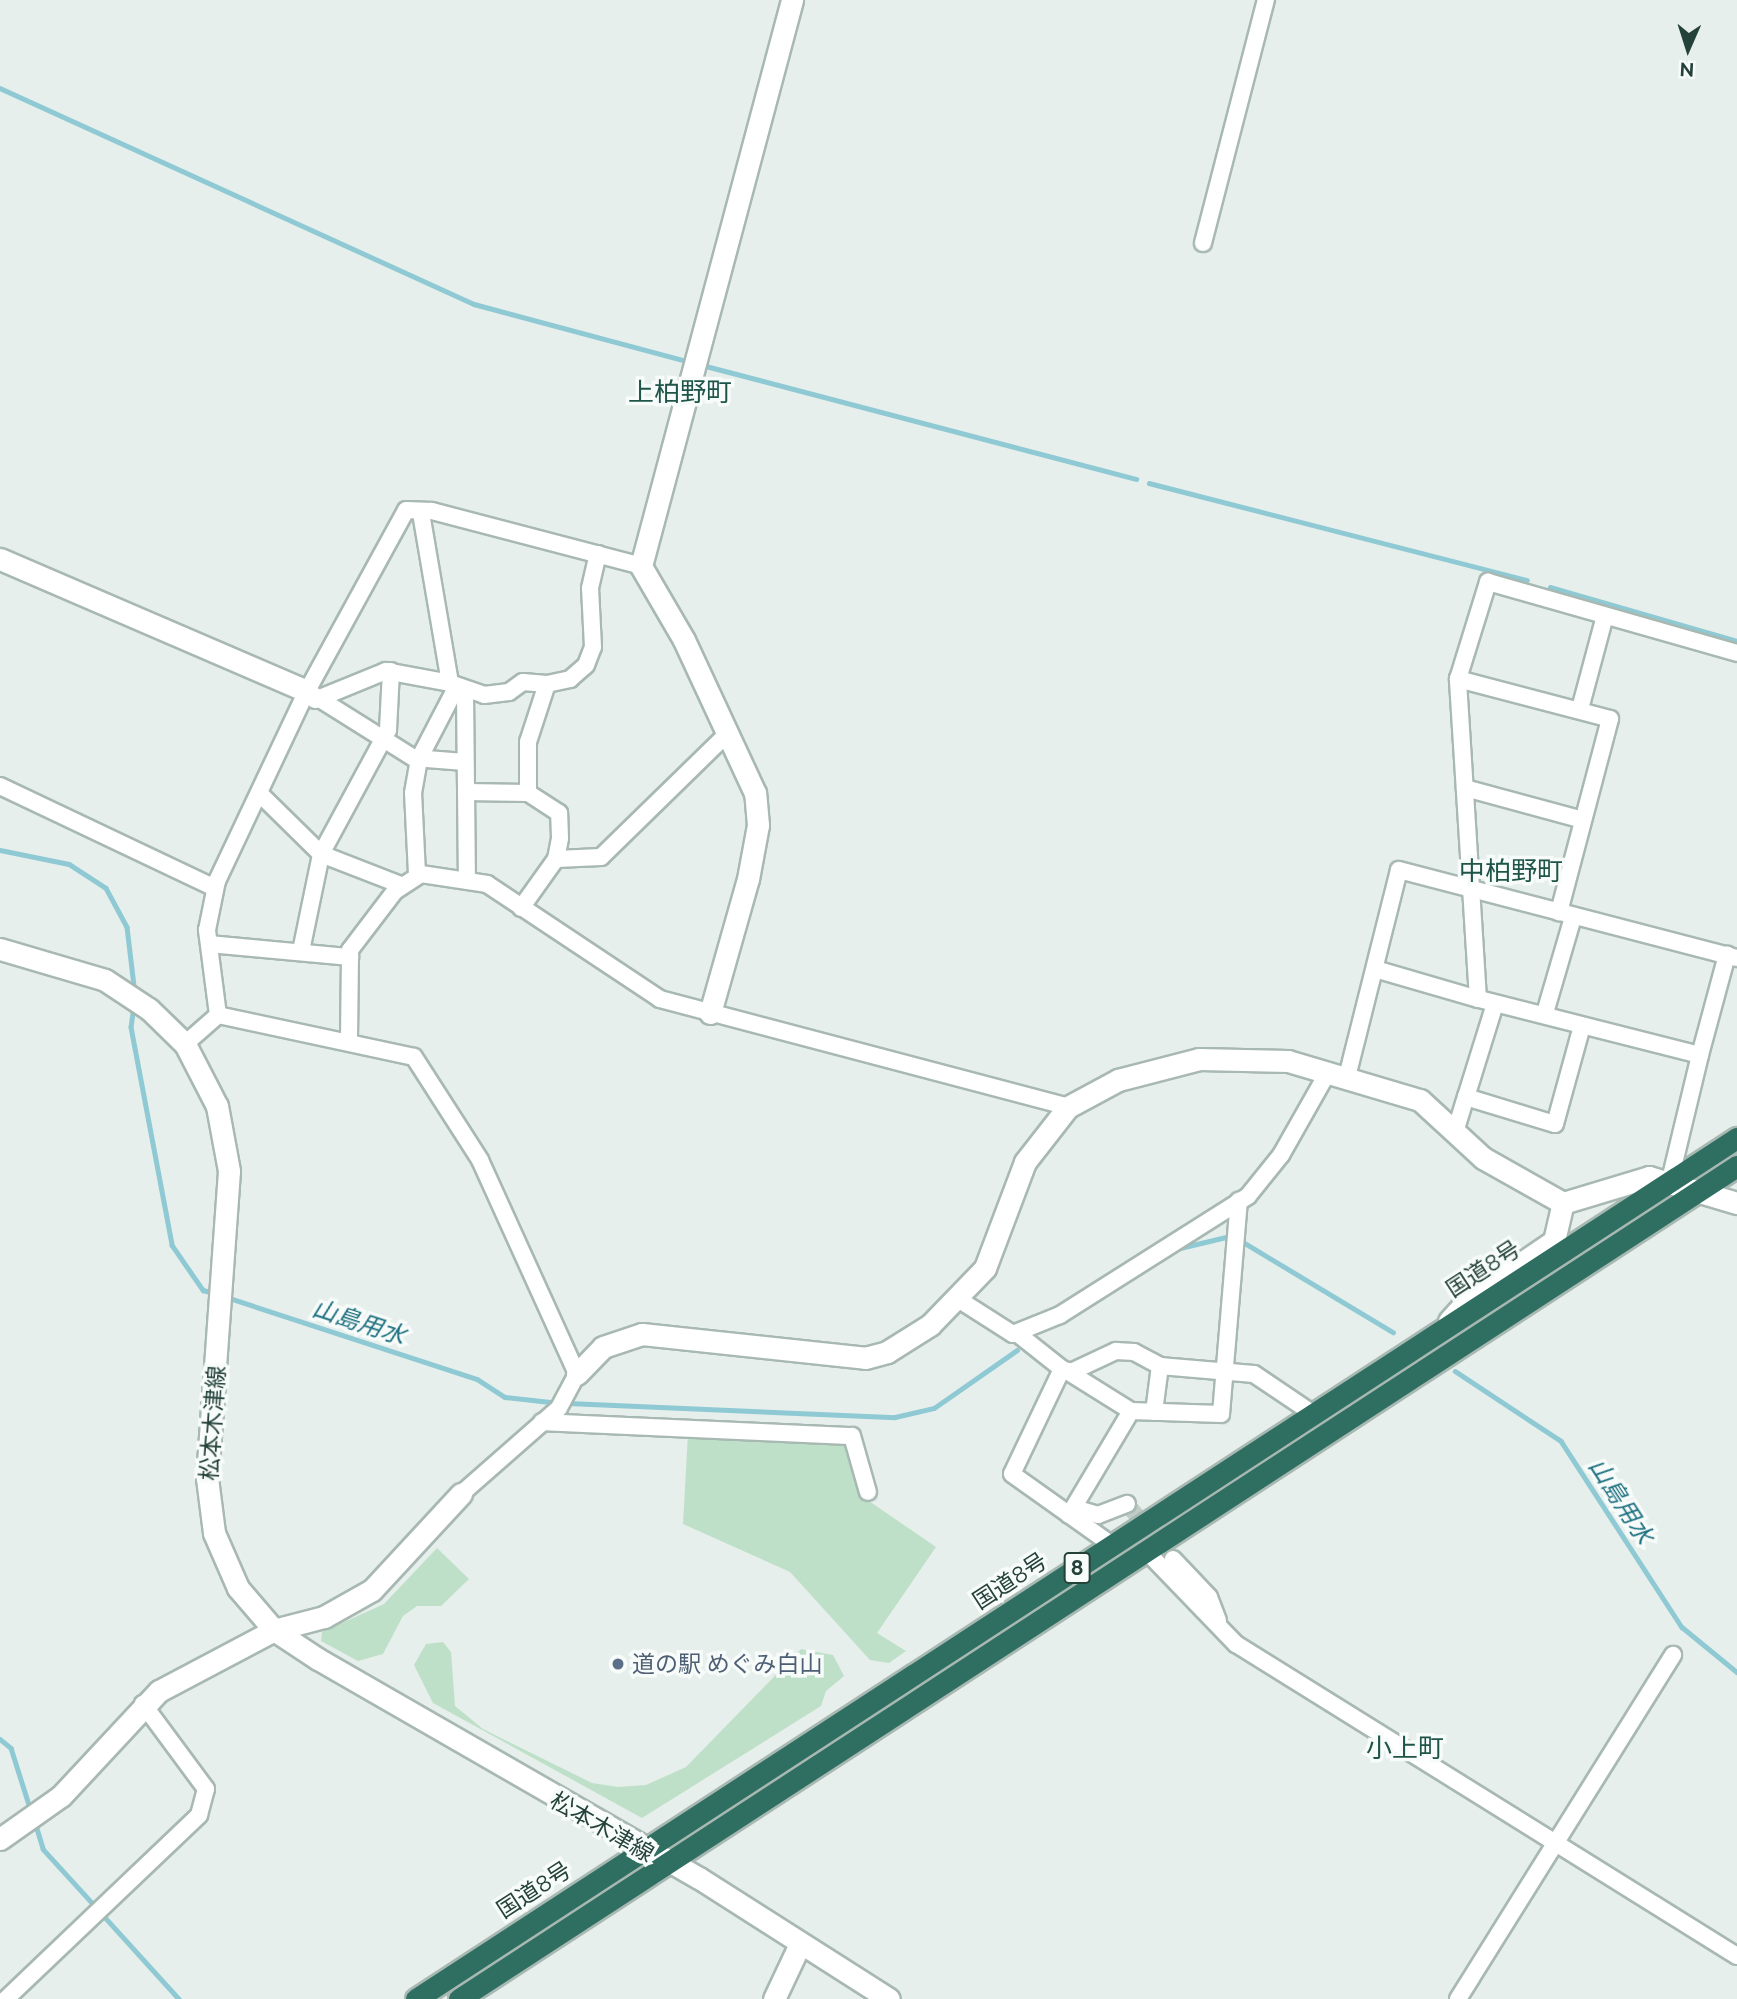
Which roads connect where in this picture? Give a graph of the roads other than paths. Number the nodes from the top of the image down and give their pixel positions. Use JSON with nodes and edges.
{"nodes":[{"id":1,"x":792,"y":0,"type":"edge"},
{"id":2,"x":1266,"y":0,"type":"edge"},
{"id":3,"x":1203,"y":243,"type":"dead end"},
{"id":4,"x":421,"y":513,"type":"junction"},
{"id":5,"x":598,"y":554,"type":"junction"},
{"id":6,"x":0,"y":559,"type":"edge"},
{"id":7,"x":641,"y":566,"type":"junction"},
{"id":8,"x":1605,"y":616,"type":"junction"},
{"id":9,"x":1737,"y":653,"type":"edge"},
{"id":10,"x":391,"y":671,"type":"junction"},
{"id":11,"x":1458,"y":679,"type":"junction"},
{"id":12,"x":547,"y":684,"type":"junction"},
{"id":13,"x":457,"y":688,"type":"junction"},
{"id":14,"x":311,"y":696,"type":"junction"},
{"id":15,"x":1580,"y":709,"type":"junction"},
{"id":16,"x":728,"y":733,"type":"junction"},
{"id":17,"x":383,"y":743,"type":"junction"},
{"id":18,"x":419,"y":759,"type":"junction"},
{"id":19,"x":465,"y":762,"type":"junction"},
{"id":20,"x":0,"y":786,"type":"edge"},
{"id":21,"x":1465,"y":788,"type":"junction"},
{"id":22,"x":466,"y":792,"type":"junction"},
{"id":23,"x":259,"y":793,"type":"junction"},
{"id":24,"x":528,"y":793,"type":"junction"},
{"id":25,"x":1583,"y":820,"type":"junction"},
{"id":26,"x":321,"y":854,"type":"junction"},
{"id":27,"x":556,"y":859,"type":"junction"},
{"id":28,"x":417,"y":874,"type":"junction"},
{"id":29,"x":467,"y":878,"type":"junction"},
{"id":30,"x":401,"y":885,"type":"junction"},
{"id":31,"x":1468,"y":887,"type":"junction"},
{"id":32,"x":215,"y":888,"type":"junction"},
{"id":33,"x":521,"y":908,"type":"junction"},
{"id":34,"x":1566,"y":914,"type":"junction"},
{"id":35,"x":209,"y":944,"type":"junction"},
{"id":36,"x":0,"y":950,"type":"edge"},
{"id":37,"x":301,"y":951,"type":"junction"},
{"id":38,"x":1732,"y":956,"type":"edge"},
{"id":39,"x":350,"y":957,"type":"junction"},
{"id":40,"x":1375,"y":969,"type":"junction"},
{"id":41,"x":1478,"y":999,"type":"junction"},
{"id":42,"x":1495,"y":1004,"type":"junction"},
{"id":43,"x":710,"y":1013,"type":"junction"},
{"id":44,"x":1545,"y":1013,"type":"junction"},
{"id":45,"x":218,"y":1015,"type":"junction"},
{"id":46,"x":1582,"y":1026,"type":"junction"},
{"id":47,"x":349,"y":1038,"type":"junction"},
{"id":48,"x":185,"y":1044,"type":"junction"},
{"id":49,"x":1700,"y":1055,"type":"junction"},
{"id":50,"x":1338,"y":1075,"type":"junction"},
{"id":51,"x":1466,"y":1097,"type":"junction"},
{"id":52,"x":1068,"y":1107,"type":"junction"},
{"id":53,"x":1456,"y":1129,"type":"junction"},
{"id":54,"x":1737,"y":1138,"type":"edge"},
{"id":55,"x":1737,"y":1166,"type":"edge"},
{"id":56,"x":1670,"y":1180,"type":"junction"},
{"id":57,"x":1695,"y":1191,"type":"junction"},
{"id":58,"x":1239,"y":1201,"type":"junction"},
{"id":59,"x":1563,"y":1203,"type":"junction"},
{"id":60,"x":1735,"y":1204,"type":"edge"},
{"id":61,"x":958,"y":1298,"type":"junction"},
{"id":62,"x":1445,"y":1326,"type":"junction"},
{"id":63,"x":1018,"y":1334,"type":"junction"},
{"id":64,"x":1160,"y":1366,"type":"junction"},
{"id":65,"x":1065,"y":1370,"type":"junction"},
{"id":66,"x":577,"y":1374,"type":"junction"},
{"id":67,"x":1228,"y":1377,"type":"junction"},
{"id":68,"x":1130,"y":1411,"type":"junction"},
{"id":69,"x":1154,"y":1412,"type":"junction"},
{"id":70,"x":1312,"y":1413,"type":"junction"},
{"id":71,"x":542,"y":1422,"type":"junction"},
{"id":72,"x":868,"y":1492,"type":"dead end"},
{"id":73,"x":461,"y":1494,"type":"joint"},
{"id":74,"x":1127,"y":1504,"type":"dead end"},
{"id":75,"x":1071,"y":1511,"type":"junction"},
{"id":76,"x":1112,"y":1545,"type":"junction"},
{"id":77,"x":1148,"y":1553,"type":"junction"},
{"id":78,"x":1173,"y":1559,"type":"tunnel mouth"},
{"id":79,"x":1220,"y":1628,"type":"junction"},
{"id":80,"x":274,"y":1630,"type":"junction"},
{"id":81,"x":1673,"y":1655,"type":"dead end"},
{"id":82,"x":144,"y":1704,"type":"junction"},
{"id":83,"x":0,"y":1839,"type":"edge"},
{"id":84,"x":1554,"y":1845,"type":"junction"},
{"id":85,"x":640,"y":1849,"type":"junction"},
{"id":86,"x":668,"y":1866,"type":"junction"},
{"id":87,"x":800,"y":1944,"type":"junction"},
{"id":88,"x":1737,"y":1956,"type":"edge"},
{"id":89,"x":6,"y":1999,"type":"edge"},
{"id":90,"x":416,"y":1999,"type":"edge"},
{"id":91,"x":459,"y":1999,"type":"edge"},
{"id":92,"x":774,"y":1999,"type":"edge"},
{"id":93,"x":889,"y":1999,"type":"edge"},
{"id":94,"x":1458,"y":1999,"type":"edge"}],
"edges":[{"from":1,"to":7,"type":"street"},
{"from":2,"to":3,"type":"street"},
{"from":4,"to":5,"type":"street"},
{"from":4,"to":13,"type":"street"},
{"from":4,"to":14,"type":"street"},
{"from":5,"to":7,"type":"street"},
{"from":5,"to":12,"type":"street"},
{"from":6,"to":14,"type":"street"},
{"from":7,"to":16,"type":"street"},
{"from":8,"to":9,"type":"street"},
{"from":8,"to":11,"type":"street"},
{"from":8,"to":15,"type":"street"},
{"from":10,"to":13,"type":"street"},
{"from":10,"to":14,"type":"street"},
{"from":10,"to":17,"type":"street"},
{"from":11,"to":15,"type":"street"},
{"from":11,"to":21,"type":"street"},
{"from":12,"to":13,"type":"street"},
{"from":12,"to":24,"type":"street"},
{"from":13,"to":18,"type":"street"},
{"from":13,"to":19,"type":"street"},
{"from":14,"to":17,"type":"street"},
{"from":14,"to":23,"type":"street"},
{"from":15,"to":25,"type":"street"},
{"from":16,"to":27,"type":"street"},
{"from":16,"to":43,"type":"street"},
{"from":17,"to":18,"type":"street"},
{"from":17,"to":26,"type":"street"},
{"from":18,"to":19,"type":"street"},
{"from":18,"to":28,"type":"street"},
{"from":19,"to":22,"type":"street"},
{"from":20,"to":32,"type":"street"},
{"from":21,"to":25,"type":"street"},
{"from":21,"to":31,"type":"street"},
{"from":22,"to":24,"type":"street"},
{"from":22,"to":29,"type":"street"},
{"from":23,"to":26,"type":"street"},
{"from":23,"to":32,"type":"street"},
{"from":24,"to":27,"type":"street"},
{"from":25,"to":34,"type":"street"},
{"from":26,"to":30,"type":"street"},
{"from":26,"to":37,"type":"street"},
{"from":27,"to":33,"type":"street"},
{"from":28,"to":29,"type":"street"},
{"from":28,"to":30,"type":"street"},
{"from":29,"to":33,"type":"street"},
{"from":30,"to":39,"type":"street"},
{"from":31,"to":34,"type":"street"},
{"from":31,"to":40,"type":"street"},
{"from":31,"to":41,"type":"street"},
{"from":32,"to":35,"type":"street"},
{"from":33,"to":43,"type":"street"},
{"from":34,"to":38,"type":"street"},
{"from":34,"to":44,"type":"street"},
{"from":35,"to":37,"type":"street"},
{"from":35,"to":45,"type":"street"},
{"from":36,"to":48,"type":"street","name":"松本木津線"},
{"from":37,"to":39,"type":"street"},
{"from":38,"to":49,"type":"street"},
{"from":39,"to":47,"type":"street"},
{"from":40,"to":41,"type":"street"},
{"from":40,"to":50,"type":"street"},
{"from":41,"to":42,"type":"street"},
{"from":42,"to":44,"type":"street"},
{"from":42,"to":51,"type":"street"},
{"from":43,"to":52,"type":"street"},
{"from":44,"to":46,"type":"street"},
{"from":45,"to":47,"type":"street"},
{"from":45,"to":48,"type":"street"},
{"from":46,"to":49,"type":"street"},
{"from":46,"to":51,"type":"street"},
{"from":47,"to":66,"type":"street"},
{"from":48,"to":80,"type":"street","name":"松本木津線"},
{"from":49,"to":56,"type":"street"},
{"from":50,"to":52,"type":"street"},
{"from":50,"to":53,"type":"street"},
{"from":50,"to":58,"type":"street"},
{"from":51,"to":53,"type":"street"},
{"from":52,"to":61,"type":"street"},
{"from":53,"to":59,"type":"street"},
{"from":54,"to":56,"type":"highway","name":"国道8号","number":"8"},
{"from":55,"to":57,"type":"highway","number":"8"},
{"from":56,"to":57,"type":"street"},
{"from":56,"to":59,"type":"street"},
{"from":56,"to":62,"type":"highway","name":"国道8号","number":"8"},
{"from":57,"to":60,"type":"street"},
{"from":57,"to":77,"type":"highway","number":"8"},
{"from":58,"to":63,"type":"street"},
{"from":58,"to":67,"type":"street"},
{"from":59,"to":62,"type":"street"},
{"from":61,"to":63,"type":"street"},
{"from":61,"to":66,"type":"street"},
{"from":62,"to":70,"type":"highway","name":"国道8号","number":"8"},
{"from":63,"to":65,"type":"street"},
{"from":64,"to":65,"type":"street"},
{"from":64,"to":67,"type":"street"},
{"from":64,"to":69,"type":"street"},
{"from":65,"to":68,"type":"street"},
{"from":65,"to":75,"type":"street"},
{"from":66,"to":71,"type":"street"},
{"from":67,"to":69,"type":"street"},
{"from":67,"to":70,"type":"street"},
{"from":68,"to":69,"type":"street"},
{"from":68,"to":75,"type":"street"},
{"from":70,"to":76,"type":"highway","name":"国道8号","number":"8"},
{"from":71,"to":72,"type":"street"},
{"from":71,"to":73,"type":"street"},
{"from":73,"to":80,"type":"street"},
{"from":74,"to":75,"type":"street"},
{"from":75,"to":76,"type":"street"},
{"from":76,"to":85,"type":"highway","name":"国道8号","number":"8"},
{"from":77,"to":79,"type":"street"},
{"from":77,"to":86,"type":"highway","number":"8"},
{"from":78,"to":79,"type":"street"},
{"from":79,"to":84,"type":"street"},
{"from":80,"to":82,"type":"street"},
{"from":80,"to":85,"type":"street","name":"松本木津線"},
{"from":81,"to":84,"type":"street"},
{"from":82,"to":83,"type":"street"},
{"from":82,"to":89,"type":"street"},
{"from":84,"to":88,"type":"street"},
{"from":84,"to":94,"type":"street"},
{"from":85,"to":86,"type":"street","name":"松本木津線"},
{"from":85,"to":90,"type":"highway","name":"国道8号","number":"8"},
{"from":86,"to":87,"type":"street","name":"松本木津線"},
{"from":86,"to":91,"type":"highway","number":"8"},
{"from":87,"to":92,"type":"street"},
{"from":87,"to":93,"type":"street","name":"松本木津線"}]}
